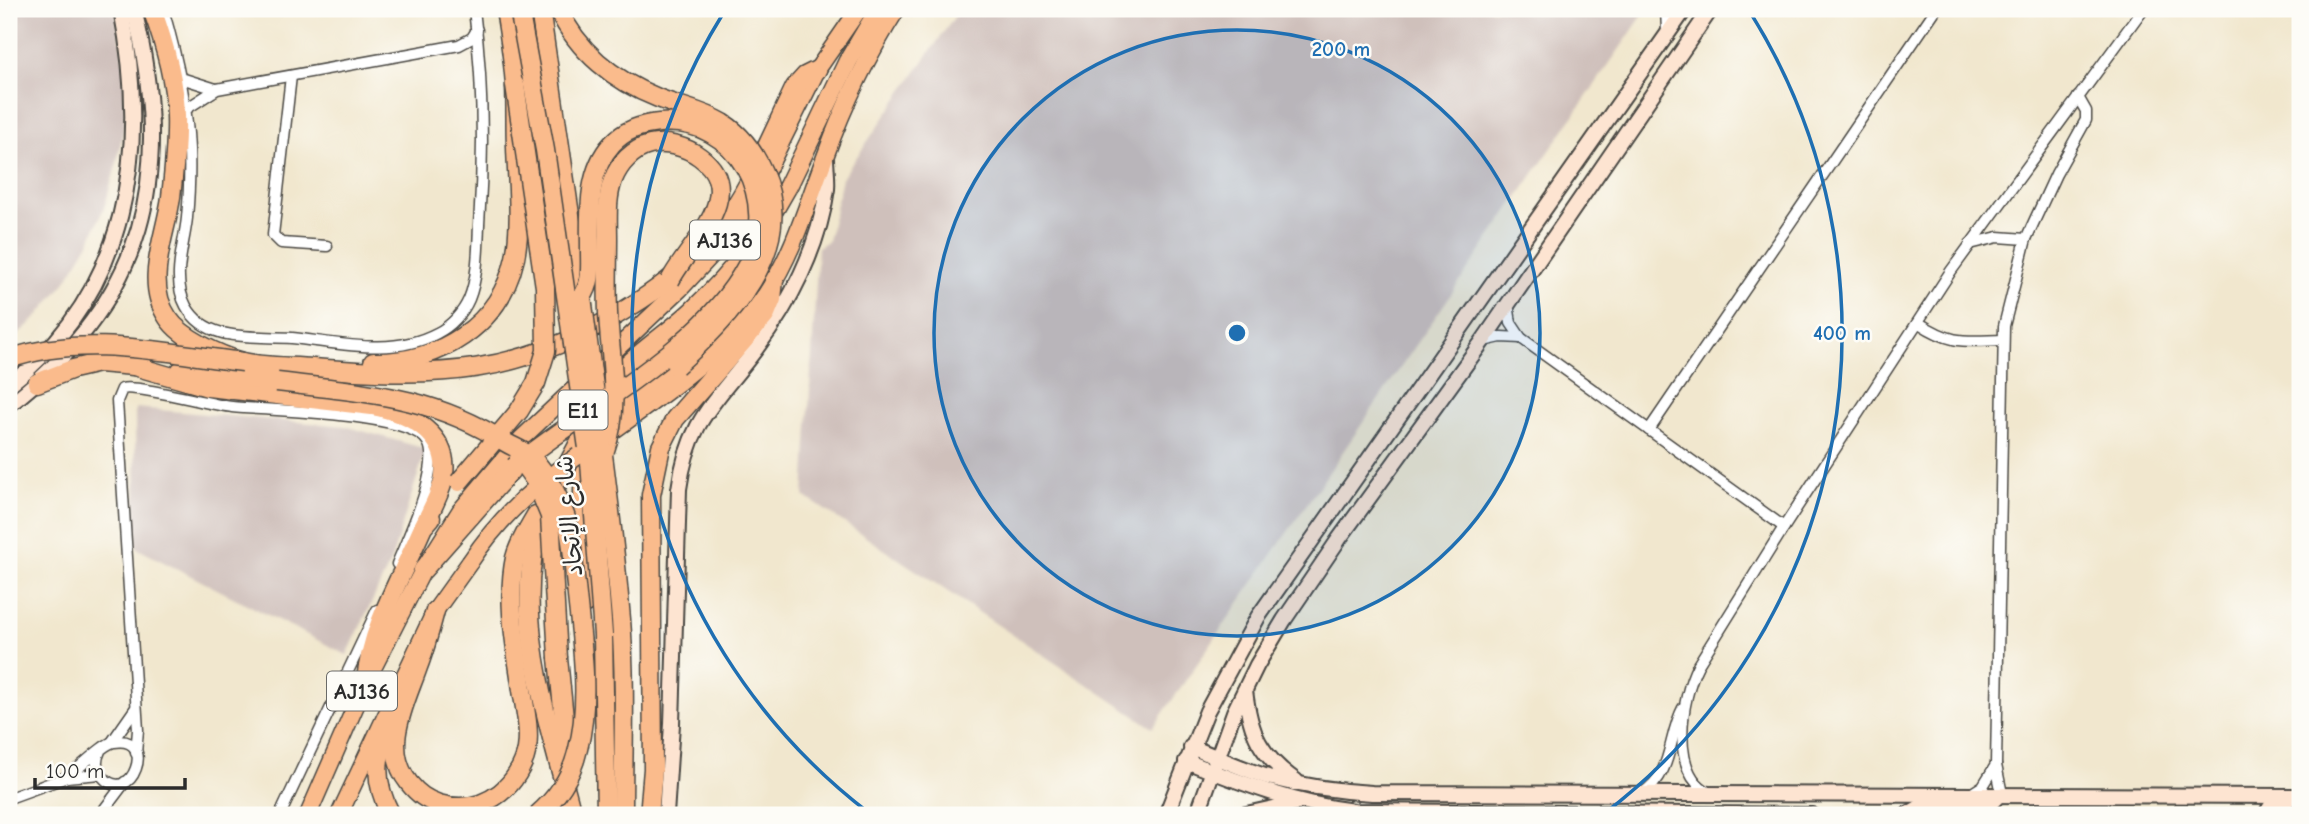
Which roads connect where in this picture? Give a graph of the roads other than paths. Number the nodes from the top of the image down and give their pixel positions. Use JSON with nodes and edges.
{"nodes":[{"id":1,"x":121,"y":9,"type":"edge"},
{"id":2,"x":134,"y":9,"type":"edge"},
{"id":3,"x":152,"y":9,"type":"edge"},
{"id":4,"x":163,"y":9,"type":"edge"},
{"id":5,"x":474,"y":9,"type":"edge"},
{"id":6,"x":505,"y":9,"type":"edge"},
{"id":7,"x":519,"y":9,"type":"edge"},
{"id":8,"x":540,"y":9,"type":"edge"},
{"id":9,"x":558,"y":9,"type":"edge"},
{"id":10,"x":859,"y":9,"type":"edge"},
{"id":11,"x":879,"y":9,"type":"edge"},
{"id":12,"x":897,"y":9,"type":"edge"},
{"id":13,"x":1665,"y":9,"type":"edge"},
{"id":14,"x":1685,"y":9,"type":"edge"},
{"id":15,"x":1711,"y":9,"type":"edge"},
{"id":16,"x":1937,"y":9,"type":"edge"},
{"id":17,"x":2143,"y":9,"type":"edge"},
{"id":18,"x":477,"y":30,"type":"junction"},
{"id":19,"x":1667,"y":34,"type":"junction"},
{"id":20,"x":459,"y":45,"type":"junction"},
{"id":21,"x":480,"y":61,"type":"junction"},
{"id":22,"x":817,"y":69,"type":"junction"},
{"id":23,"x":291,"y":76,"type":"junction"},
{"id":24,"x":176,"y":80,"type":"junction"},
{"id":25,"x":515,"y":85,"type":"junction"},
{"id":26,"x":217,"y":89,"type":"junction"},
{"id":27,"x":2078,"y":97,"type":"junction"},
{"id":28,"x":186,"y":109,"type":"junction"},
{"id":29,"x":825,"y":155,"type":"junction"},
{"id":30,"x":1570,"y":173,"type":"junction"},
{"id":31,"x":2026,"y":239,"type":"junction"},
{"id":32,"x":1970,"y":244,"type":"junction"},
{"id":33,"x":327,"y":247,"type":"dead end"},
{"id":34,"x":775,"y":279,"type":"junction"},
{"id":35,"x":670,"y":281,"type":"junction"},
{"id":36,"x":1523,"y":282,"type":"junction"},
{"id":37,"x":582,"y":297,"type":"junction"},
{"id":38,"x":1508,"y":304,"type":"junction"},
{"id":39,"x":1919,"y":323,"type":"junction"},
{"id":40,"x":1521,"y":338,"type":"junction"},
{"id":41,"x":2003,"y":340,"type":"junction"},
{"id":42,"x":1482,"y":342,"type":"junction"},
{"id":43,"x":9,"y":359,"type":"edge"},
{"id":44,"x":243,"y":362,"type":"junction"},
{"id":45,"x":296,"y":367,"type":"junction"},
{"id":46,"x":37,"y":383,"type":"junction"},
{"id":47,"x":9,"y":385,"type":"edge"},
{"id":48,"x":277,"y":396,"type":"junction"},
{"id":49,"x":9,"y":405,"type":"edge"},
{"id":50,"x":1649,"y":430,"type":"junction"},
{"id":51,"x":509,"y":444,"type":"junction"},
{"id":52,"x":591,"y":458,"type":"junction"},
{"id":53,"x":550,"y":499,"type":"junction"},
{"id":54,"x":423,"y":527,"type":"junction"},
{"id":55,"x":1784,"y":527,"type":"junction"},
{"id":56,"x":423,"y":570,"type":"junction"},
{"id":57,"x":435,"y":611,"type":"junction"},
{"id":58,"x":580,"y":627,"type":"junction"},
{"id":59,"x":405,"y":672,"type":"junction"},
{"id":60,"x":366,"y":682,"type":"junction"},
{"id":61,"x":1245,"y":688,"type":"junction"},
{"id":62,"x":1685,"y":704,"type":"junction"},
{"id":63,"x":135,"y":708,"type":"junction"},
{"id":64,"x":112,"y":742,"type":"junction"},
{"id":65,"x":100,"y":751,"type":"junction"},
{"id":66,"x":136,"y":753,"type":"junction"},
{"id":67,"x":1188,"y":754,"type":"junction"},
{"id":68,"x":1215,"y":764,"type":"junction"},
{"id":69,"x":1996,"y":765,"type":"junction"},
{"id":70,"x":102,"y":776,"type":"junction"},
{"id":71,"x":67,"y":777,"type":"junction"},
{"id":72,"x":126,"y":781,"type":"junction"},
{"id":73,"x":1300,"y":784,"type":"junction"},
{"id":74,"x":1641,"y":794,"type":"junction"},
{"id":75,"x":1714,"y":794,"type":"junction"},
{"id":76,"x":1969,"y":795,"type":"junction"},
{"id":77,"x":1998,"y":796,"type":"junction"},
{"id":78,"x":9,"y":798,"type":"edge"},
{"id":79,"x":2300,"y":798,"type":"edge"},
{"id":80,"x":1300,"y":802,"type":"junction"},
{"id":81,"x":101,"y":813,"type":"edge"},
{"id":82,"x":572,"y":814,"type":"edge"},
{"id":83,"x":280,"y":815,"type":"edge"},
{"id":84,"x":308,"y":815,"type":"edge"},
{"id":85,"x":339,"y":815,"type":"edge"},
{"id":86,"x":391,"y":815,"type":"edge"},
{"id":87,"x":537,"y":815,"type":"edge"},
{"id":88,"x":606,"y":815,"type":"edge"},
{"id":89,"x":623,"y":815,"type":"edge"},
{"id":90,"x":649,"y":815,"type":"edge"},
{"id":91,"x":666,"y":815,"type":"edge"},
{"id":92,"x":1166,"y":815,"type":"edge"},
{"id":93,"x":1197,"y":815,"type":"edge"},
{"id":94,"x":1242,"y":815,"type":"edge"},
{"id":95,"x":1812,"y":815,"type":"edge"},
{"id":96,"x":1906,"y":815,"type":"edge"},
{"id":97,"x":2266,"y":815,"type":"edge"}],
"edges":[{"from":1,"to":47,"type":"main road"},
{"from":2,"to":46,"type":"main road"},
{"from":3,"to":24,"type":"highway"},
{"from":4,"to":24,"type":"street"},
{"from":5,"to":18,"type":"street"},
{"from":6,"to":25,"type":"highway"},
{"from":7,"to":52,"type":"highway","name":"شارع الإتحاد","number":"E11","bridge":true},
{"from":8,"to":37,"type":"highway","name":"شارع الإتحاد","number":"E11"},
{"from":9,"to":52,"type":"highway","bridge":true},
{"from":10,"to":22,"type":"main road","number":"AJ136"},
{"from":11,"to":53,"type":"highway"},
{"from":12,"to":29,"type":"main road","number":"AJ136"},
{"from":13,"to":19,"type":"street"},
{"from":14,"to":19,"type":"main road"},
{"from":15,"to":36,"type":"main road"},
{"from":16,"to":50,"type":"street"},
{"from":17,"to":27,"type":"street"},
{"from":18,"to":20,"type":"street"},
{"from":18,"to":21,"type":"street"},
{"from":19,"to":30,"type":"main road"},
{"from":20,"to":21,"type":"street"},
{"from":20,"to":23,"type":"street"},
{"from":21,"to":28,"type":"street"},
{"from":22,"to":35,"type":"highway"},
{"from":22,"to":56,"type":"main road","number":"AJ136"},
{"from":23,"to":26,"type":"street"},
{"from":23,"to":33,"type":"street"},
{"from":24,"to":26,"type":"street"},
{"from":24,"to":28,"type":"street"},
{"from":24,"to":44,"type":"highway","bridge":true},
{"from":25,"to":45,"type":"highway","bridge":true},
{"from":25,"to":54,"type":"highway","bridge":true},
{"from":26,"to":28,"type":"street"},
{"from":27,"to":31,"type":"street"},
{"from":27,"to":32,"type":"street"},
{"from":29,"to":34,"type":"main road","number":"AJ136"},
{"from":29,"to":91,"type":"main road"},
{"from":30,"to":36,"type":"main road"},
{"from":30,"to":67,"type":"main road"},
{"from":31,"to":32,"type":"street"},
{"from":31,"to":41,"type":"street"},
{"from":32,"to":39,"type":"street"},
{"from":34,"to":52,"type":"main road","number":"AJ136"},
{"from":34,"to":90,"type":"highway"},
{"from":35,"to":45,"type":"highway"},
{"from":35,"to":52,"type":"highway","bridge":true},
{"from":36,"to":38,"type":"main road"},
{"from":37,"to":52,"type":"highway","name":"شارع الإتحاد","number":"E11","bridge":true},
{"from":37,"to":56,"type":"highway","bridge":true},
{"from":38,"to":40,"type":"street"},
{"from":38,"to":42,"type":"main road"},
{"from":39,"to":41,"type":"street"},
{"from":39,"to":55,"type":"street"},
{"from":40,"to":42,"type":"street"},
{"from":40,"to":50,"type":"street"},
{"from":41,"to":69,"type":"street"},
{"from":42,"to":61,"type":"main road"},
{"from":43,"to":44,"type":"highway","bridge":true},
{"from":44,"to":45,"type":"highway"},
{"from":46,"to":48,"type":"highway"},
{"from":46,"to":49,"type":"main road"},
{"from":48,"to":51,"type":"highway","bridge":true},
{"from":48,"to":54,"type":"highway"},
{"from":48,"to":63,"type":"street"},
{"from":48,"to":83,"type":"street"},
{"from":50,"to":55,"type":"street"},
{"from":51,"to":58,"type":"highway","bridge":true},
{"from":51,"to":82,"type":"highway","bridge":true},
{"from":52,"to":57,"type":"main road","number":"AJ136","bridge":true},
{"from":52,"to":58,"type":"highway","bridge":true},
{"from":52,"to":88,"type":"highway","name":"شارع الإتحاد","number":"E11","bridge":true},
{"from":52,"to":89,"type":"highway","name":"شارع الإتحاد","number":"E11","bridge":true},
{"from":53,"to":57,"type":"highway"},
{"from":53,"to":82,"type":"highway"},
{"from":54,"to":60,"type":"highway"},
{"from":55,"to":62,"type":"street"},
{"from":56,"to":60,"type":"main road","number":"AJ136"},
{"from":57,"to":59,"type":"main road","number":"AJ136"},
{"from":58,"to":87,"type":"highway","bridge":true},
{"from":59,"to":85,"type":"main road","number":"AJ136"},
{"from":59,"to":86,"type":"highway"},
{"from":60,"to":84,"type":"main road","number":"AJ136"},
{"from":61,"to":68,"type":"main road"},
{"from":61,"to":73,"type":"main road"},
{"from":62,"to":74,"type":"street"},
{"from":62,"to":75,"type":"street"},
{"from":63,"to":64,"type":"street"},
{"from":63,"to":66,"type":"street"},
{"from":64,"to":65,"type":"street"},
{"from":64,"to":66,"type":"street"},
{"from":65,"to":70,"type":"street"},
{"from":65,"to":71,"type":"street"},
{"from":66,"to":72,"type":"street"},
{"from":67,"to":68,"type":"main road"},
{"from":67,"to":92,"type":"main road"},
{"from":68,"to":73,"type":"main road"},
{"from":68,"to":80,"type":"main road"},
{"from":68,"to":93,"type":"main road"},
{"from":69,"to":76,"type":"street"},
{"from":69,"to":77,"type":"street"},
{"from":70,"to":71,"type":"street"},
{"from":70,"to":72,"type":"street"},
{"from":70,"to":81,"type":"street"},
{"from":71,"to":78,"type":"street"},
{"from":72,"to":81,"type":"street"},
{"from":73,"to":74,"type":"main road"},
{"from":74,"to":75,"type":"main road"},
{"from":75,"to":76,"type":"main road"},
{"from":76,"to":77,"type":"main road"},
{"from":77,"to":79,"type":"main road"},
{"from":77,"to":96,"type":"main road"},
{"from":79,"to":97,"type":"main road"},
{"from":80,"to":94,"type":"main road"},
{"from":80,"to":95,"type":"main road"}]}
